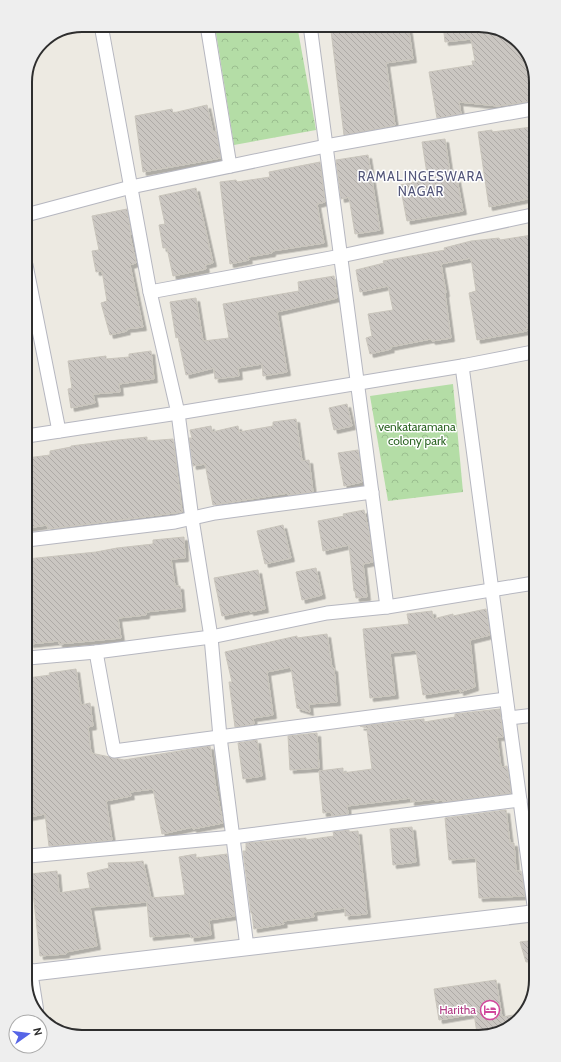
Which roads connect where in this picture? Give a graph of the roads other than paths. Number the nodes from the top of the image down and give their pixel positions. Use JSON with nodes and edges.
{"nodes":[{"id":1,"x":102,"y":32,"type":"edge"},
{"id":2,"x":208,"y":32,"type":"edge"},
{"id":3,"x":311,"y":32,"type":"edge"},
{"id":4,"x":529,"y":109,"type":"edge"},
{"id":5,"x":326,"y":146,"type":"junction"},
{"id":6,"x":230,"y":166,"type":"junction"},
{"id":7,"x":131,"y":187,"type":"junction"},
{"id":8,"x":32,"y":213,"type":"edge"},
{"id":9,"x":529,"y":216,"type":"edge"},
{"id":10,"x":340,"y":256,"type":"junction"},
{"id":11,"x":150,"y":292,"type":"junction"},
{"id":12,"x":32,"y":296,"type":"edge"},
{"id":13,"x":529,"y":353,"type":"edge"},
{"id":14,"x":462,"y":366,"type":"junction"},
{"id":15,"x":357,"y":383,"type":"junction"},
{"id":16,"x":178,"y":414,"type":"junction"},
{"id":17,"x":59,"y":431,"type":"junction"},
{"id":18,"x":32,"y":435,"type":"edge"},
{"id":19,"x":372,"y":492,"type":"junction"},
{"id":20,"x":192,"y":519,"type":"junction"},
{"id":21,"x":32,"y":539,"type":"edge"},
{"id":22,"x":529,"y":584,"type":"edge"},
{"id":23,"x":492,"y":590,"type":"junction"},
{"id":24,"x":387,"y":607,"type":"junction"},
{"id":25,"x":211,"y":637,"type":"junction"},
{"id":26,"x":96,"y":652,"type":"junction"},
{"id":27,"x":32,"y":658,"type":"edge"},
{"id":28,"x":506,"y":699,"type":"junction"},
{"id":29,"x":529,"y":716,"type":"edge"},
{"id":30,"x":509,"y":718,"type":"junction"},
{"id":31,"x":220,"y":737,"type":"junction"},
{"id":32,"x":520,"y":800,"type":"junction"},
{"id":33,"x":233,"y":837,"type":"junction"},
{"id":34,"x":32,"y":856,"type":"edge"},
{"id":35,"x":529,"y":868,"type":"edge"},
{"id":36,"x":529,"y":914,"type":"edge"},
{"id":37,"x":247,"y":948,"type":"junction"},
{"id":38,"x":32,"y":972,"type":"edge"}],
"edges":[{"from":1,"to":7,"type":"street"},
{"from":2,"to":6,"type":"street"},
{"from":3,"to":5,"type":"street"},
{"from":4,"to":5,"type":"street"},
{"from":5,"to":6,"type":"street"},
{"from":5,"to":10,"type":"street"},
{"from":6,"to":7,"type":"street"},
{"from":7,"to":8,"type":"street"},
{"from":7,"to":11,"type":"street"},
{"from":9,"to":10,"type":"street"},
{"from":10,"to":11,"type":"street"},
{"from":10,"to":15,"type":"street"},
{"from":11,"to":16,"type":"street"},
{"from":12,"to":17,"type":"street"},
{"from":13,"to":14,"type":"street"},
{"from":14,"to":15,"type":"street"},
{"from":14,"to":23,"type":"street"},
{"from":15,"to":16,"type":"street"},
{"from":15,"to":19,"type":"street"},
{"from":16,"to":17,"type":"street"},
{"from":16,"to":20,"type":"street"},
{"from":17,"to":18,"type":"street"},
{"from":19,"to":20,"type":"street"},
{"from":19,"to":24,"type":"street"},
{"from":20,"to":21,"type":"street"},
{"from":20,"to":25,"type":"street"},
{"from":22,"to":23,"type":"street"},
{"from":23,"to":24,"type":"street"},
{"from":23,"to":28,"type":"street"},
{"from":24,"to":25,"type":"street"},
{"from":25,"to":26,"type":"street"},
{"from":25,"to":31,"type":"street"},
{"from":26,"to":27,"type":"street"},
{"from":26,"to":31,"type":"street"},
{"from":28,"to":30,"type":"street"},
{"from":28,"to":31,"type":"street"},
{"from":29,"to":30,"type":"street"},
{"from":30,"to":32,"type":"street"},
{"from":31,"to":33,"type":"street"},
{"from":32,"to":33,"type":"street"},
{"from":32,"to":35,"type":"street"},
{"from":33,"to":34,"type":"street"},
{"from":33,"to":37,"type":"street"},
{"from":36,"to":37,"type":"street"},
{"from":37,"to":38,"type":"street"}]}
